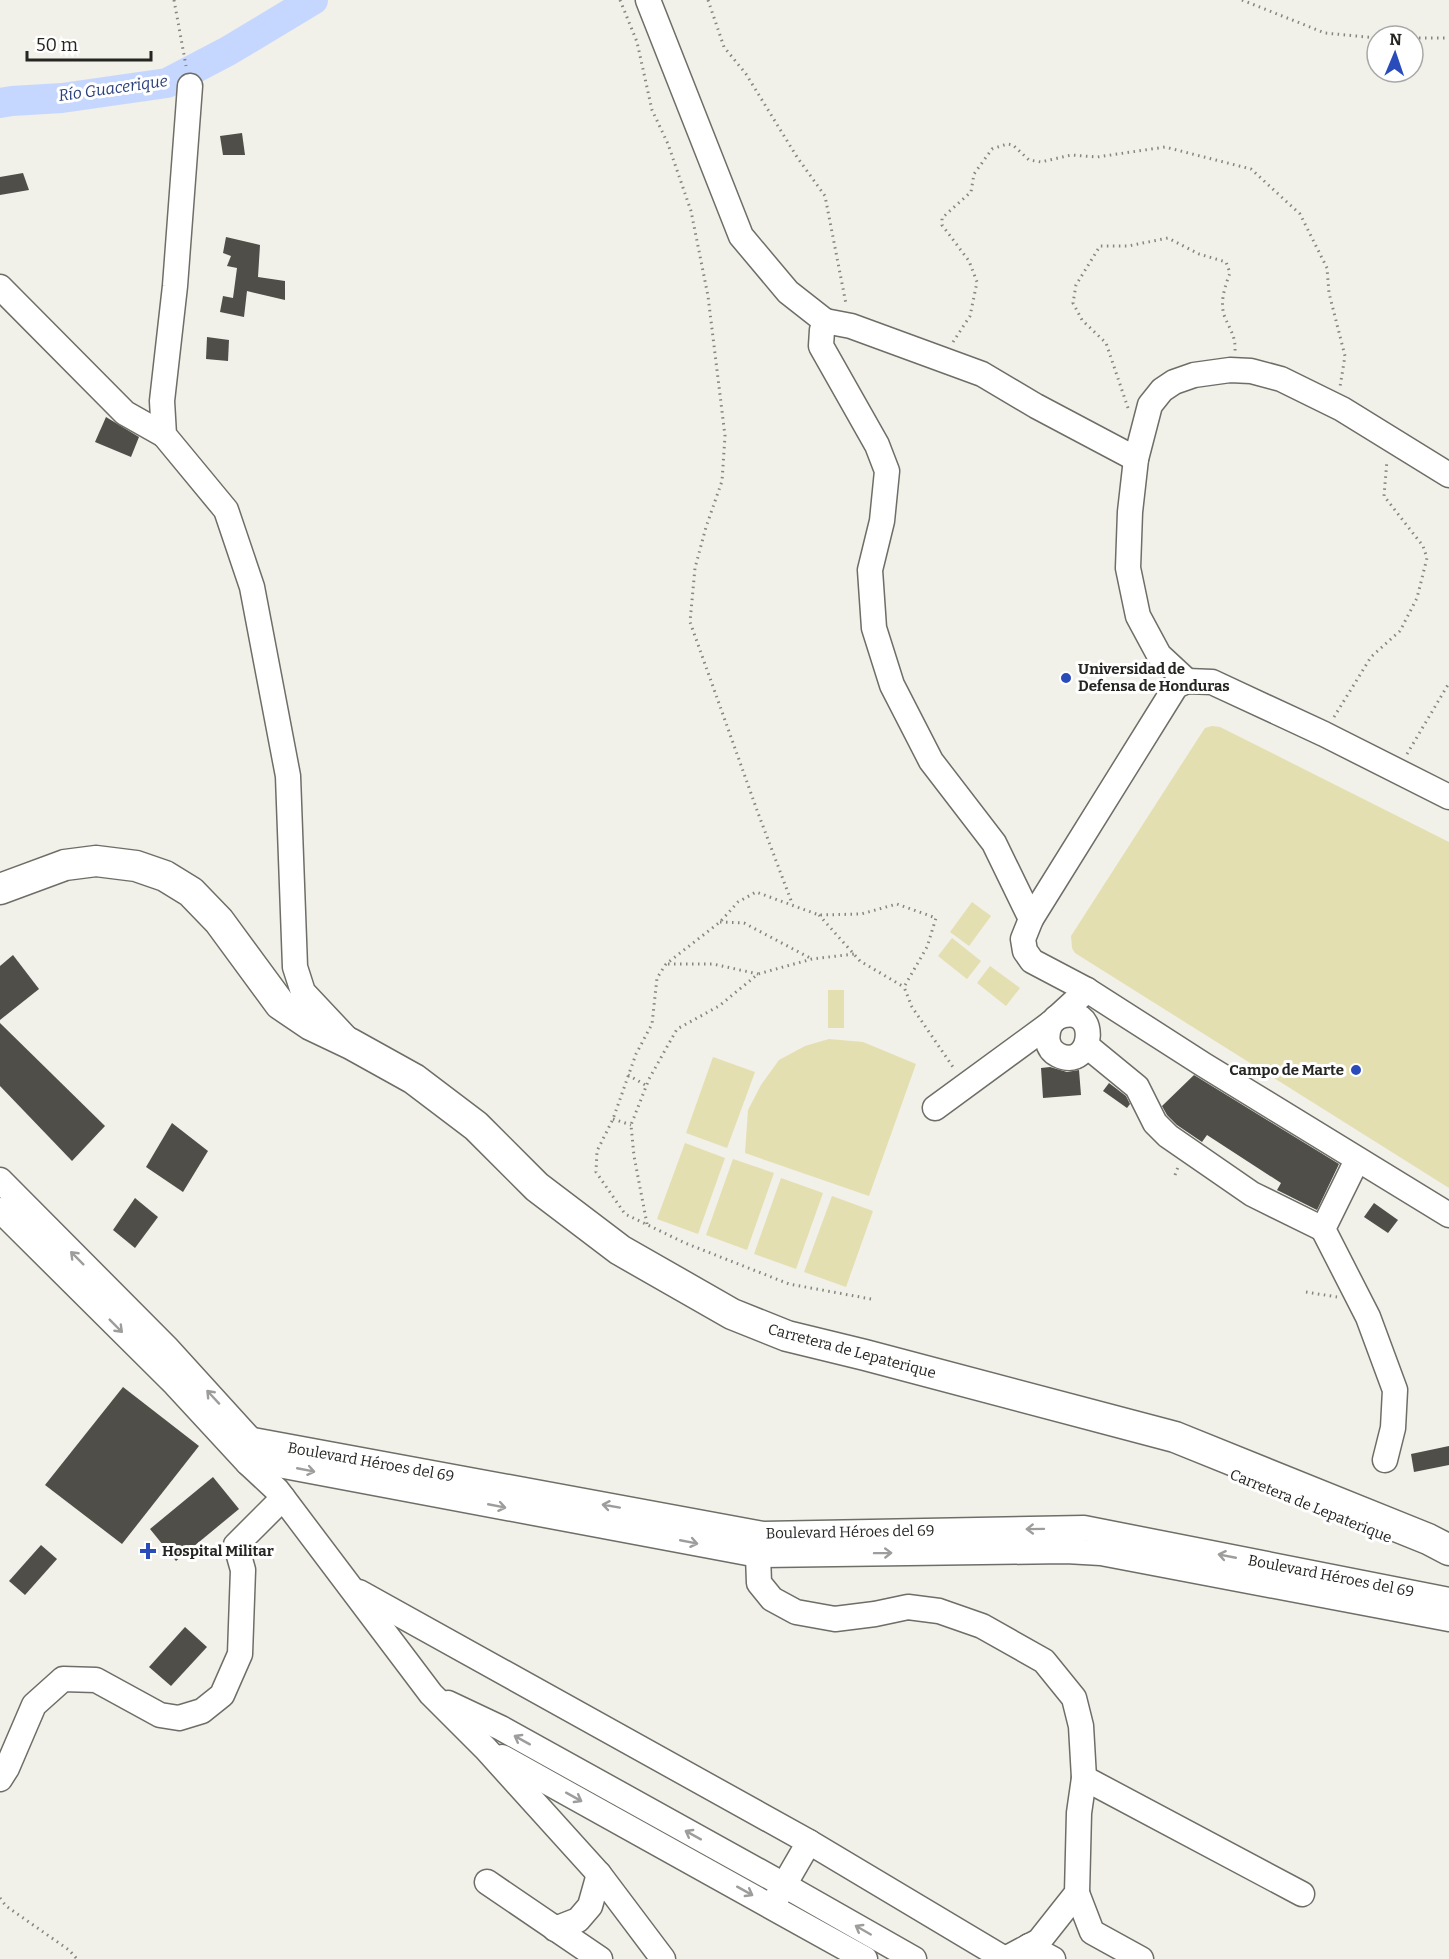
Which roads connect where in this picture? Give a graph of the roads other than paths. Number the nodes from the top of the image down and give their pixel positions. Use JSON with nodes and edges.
{"nodes":[{"id":1,"x":648,"y":0,"type":"edge"},
{"id":2,"x":190,"y":86,"type":"road end"},
{"id":3,"x":0,"y":287,"type":"edge"},
{"id":4,"x":825,"y":321,"type":"junction"},
{"id":5,"x":164,"y":435,"type":"junction"},
{"id":6,"x":1136,"y":459,"type":"junction"},
{"id":7,"x":1449,"y":475,"type":"edge"},
{"id":8,"x":1186,"y":681,"type":"junction"},
{"id":9,"x":1449,"y":797,"type":"edge"},
{"id":10,"x":0,"y":889,"type":"edge"},
{"id":11,"x":1031,"y":919,"type":"junction"},
{"id":12,"x":1087,"y":990,"type":"junction"},
{"id":13,"x":1053,"y":1021,"type":"junction"},
{"id":14,"x":351,"y":1044,"type":"junction"},
{"id":15,"x":935,"y":1108,"type":"dead end"},
{"id":16,"x":1357,"y":1160,"type":"junction"},
{"id":17,"x":0,"y":1180,"type":"edge"},
{"id":18,"x":0,"y":1210,"type":"edge"},
{"id":19,"x":1449,"y":1215,"type":"edge"},
{"id":20,"x":1323,"y":1229,"type":"junction"},
{"id":21,"x":250,"y":1452,"type":"junction"},
{"id":22,"x":1385,"y":1460,"type":"dead end"},
{"id":23,"x":280,"y":1494,"type":"junction"},
{"id":24,"x":760,"y":1544,"type":"junction"},
{"id":25,"x":1449,"y":1552,"type":"edge"},
{"id":26,"x":351,"y":1587,"type":"junction"},
{"id":27,"x":1449,"y":1600,"type":"edge"},
{"id":28,"x":1449,"y":1619,"type":"edge"},
{"id":29,"x":431,"y":1694,"type":"junction"},
{"id":30,"x":486,"y":1749,"type":"junction"},
{"id":31,"x":1084,"y":1778,"type":"junction"},
{"id":32,"x":0,"y":1779,"type":"edge"},
{"id":33,"x":809,"y":1842,"type":"junction"},
{"id":34,"x":599,"y":1874,"type":"junction"},
{"id":35,"x":487,"y":1882,"type":"dead end"},
{"id":36,"x":784,"y":1885,"type":"junction"},
{"id":37,"x":1077,"y":1893,"type":"junction"},
{"id":38,"x":1302,"y":1894,"type":"dead end"},
{"id":39,"x":772,"y":1906,"type":"junction"},
{"id":40,"x":555,"y":1929,"type":"junction"},
{"id":41,"x":1029,"y":1946,"type":"junction"},
{"id":42,"x":600,"y":1959,"type":"edge"},
{"id":43,"x":663,"y":1959,"type":"edge"},
{"id":44,"x":865,"y":1959,"type":"edge"},
{"id":45,"x":914,"y":1959,"type":"edge"},
{"id":46,"x":1053,"y":1959,"type":"edge"},
{"id":47,"x":1141,"y":1959,"type":"edge"}],
"edges":[{"from":1,"to":4,"type":"street"},
{"from":2,"to":5,"type":"street"},
{"from":3,"to":5,"type":"street"},
{"from":4,"to":6,"type":"street"},
{"from":4,"to":11,"type":"street"},
{"from":5,"to":14,"type":"street"},
{"from":6,"to":7,"type":"street"},
{"from":6,"to":8,"type":"street"},
{"from":8,"to":9,"type":"street"},
{"from":8,"to":11,"type":"street"},
{"from":10,"to":14,"type":"main road","name":"Carretera de Lepaterique"},
{"from":11,"to":12,"type":"street"},
{"from":12,"to":13,"type":"street"},
{"from":12,"to":16,"type":"street"},
{"from":13,"to":15,"type":"street"},
{"from":13,"to":20,"type":"street"},
{"from":14,"to":25,"type":"main road","name":"Carretera de Lepaterique"},
{"from":16,"to":19,"type":"street"},
{"from":16,"to":20,"type":"street"},
{"from":21,"to":17,"type":"street","one_way":true},
{"from":18,"to":21,"type":"street","one_way":true},
{"from":20,"to":22,"type":"street"},
{"from":21,"to":23,"type":"street"},
{"from":21,"to":24,"type":"street","name":"Boulevard Héroes del 69"},
{"from":23,"to":26,"type":"street"},
{"from":23,"to":32,"type":"street"},
{"from":27,"to":24,"type":"street","name":"Boulevard Héroes del 69","one_way":true},
{"from":24,"to":28,"type":"street","name":"Boulevard Héroes del 69","one_way":true},
{"from":24,"to":31,"type":"street"},
{"from":26,"to":29,"type":"street"},
{"from":26,"to":33,"type":"street"},
{"from":29,"to":30,"type":"street"},
{"from":36,"to":29,"type":"street","one_way":true},
{"from":30,"to":34,"type":"street"},
{"from":30,"to":39,"type":"street","one_way":true},
{"from":31,"to":37,"type":"street"},
{"from":31,"to":38,"type":"street"},
{"from":33,"to":36,"type":"street"},
{"from":33,"to":41,"type":"street"},
{"from":34,"to":40,"type":"street"},
{"from":34,"to":43,"type":"street"},
{"from":35,"to":40,"type":"street"},
{"from":36,"to":39,"type":"street"},
{"from":45,"to":36,"type":"street","one_way":true},
{"from":37,"to":41,"type":"street"},
{"from":37,"to":47,"type":"street"},
{"from":39,"to":44,"type":"street"},
{"from":40,"to":42,"type":"street"},
{"from":41,"to":46,"type":"street"}]}
